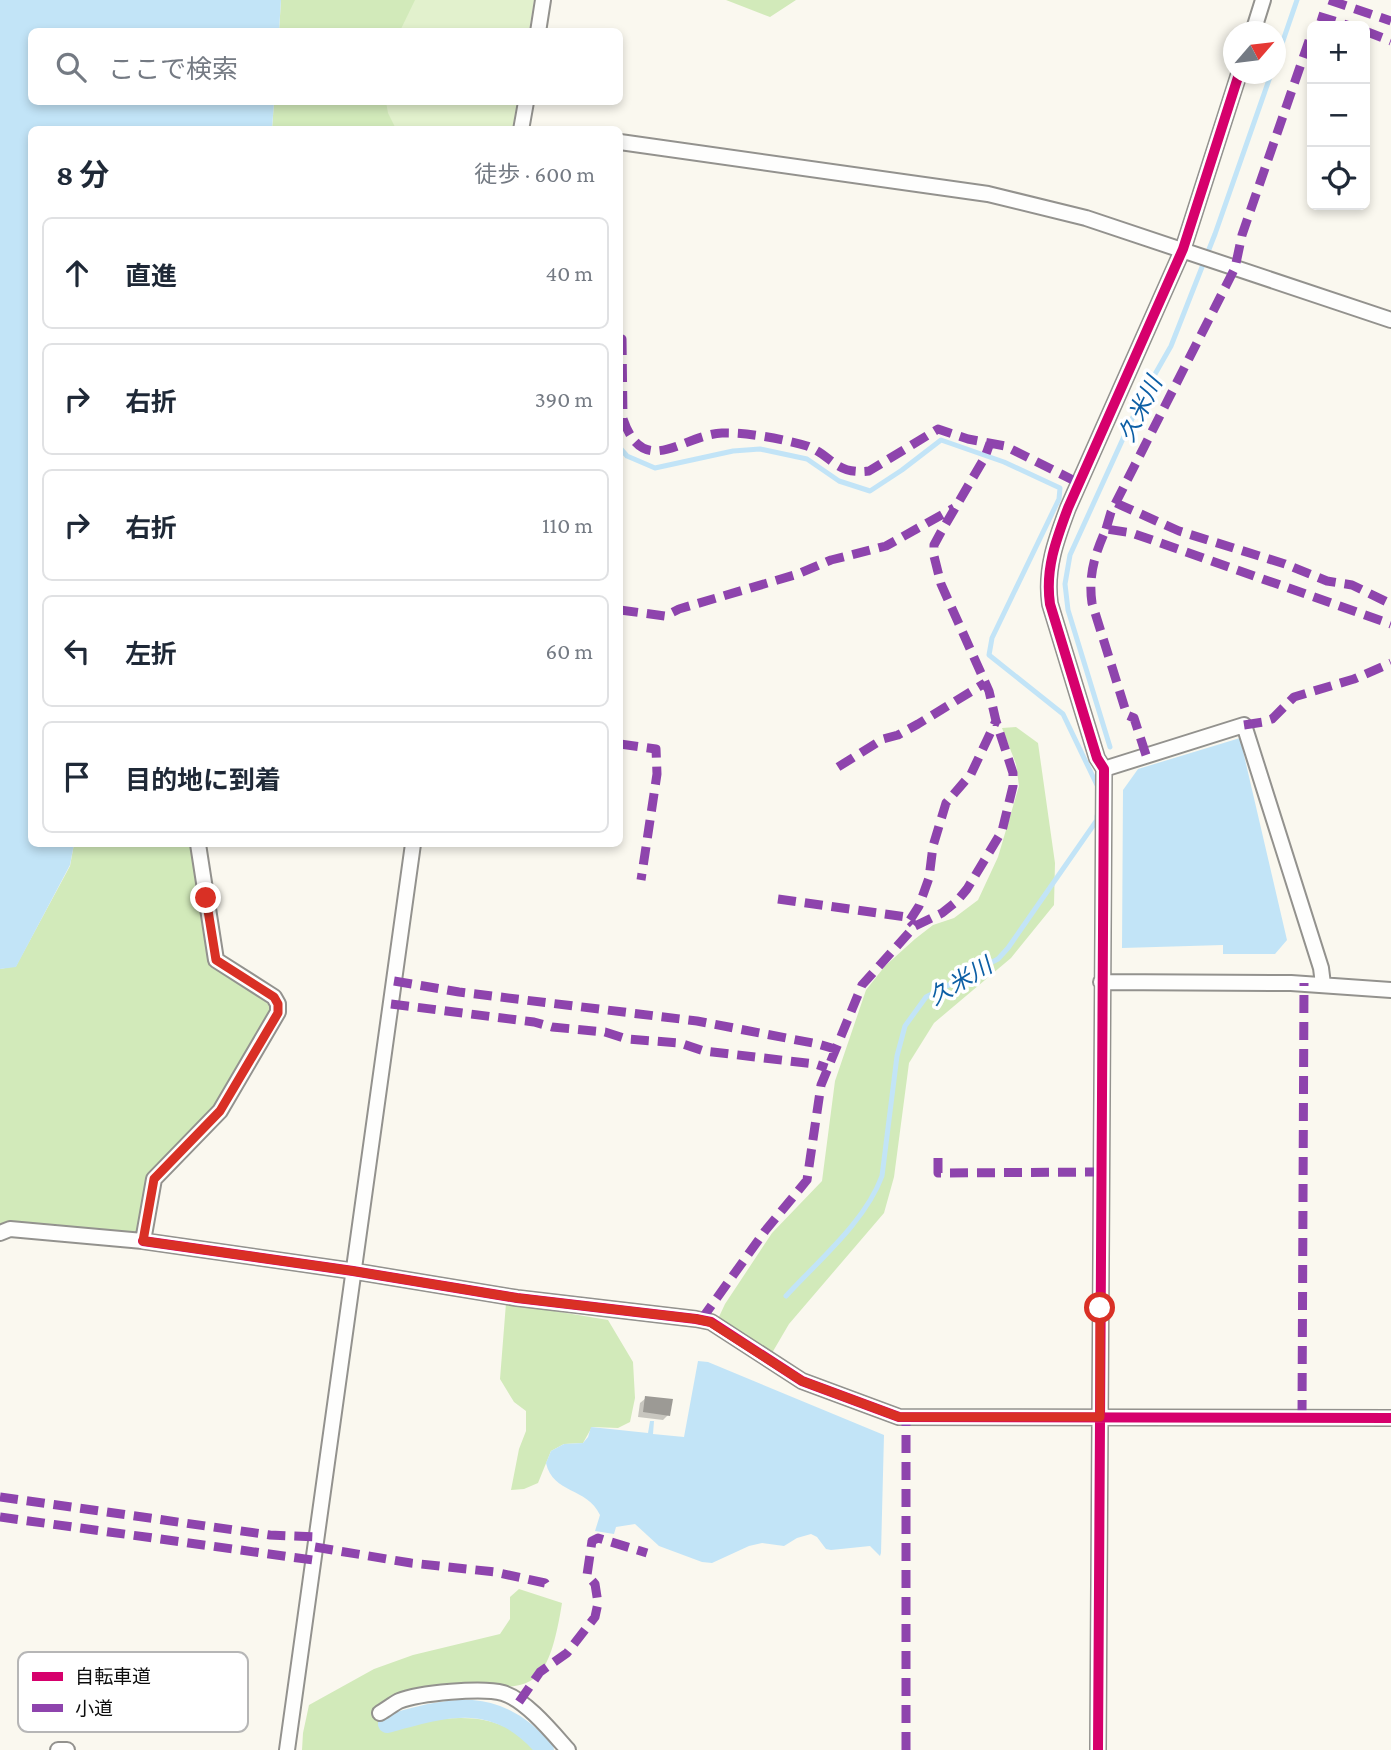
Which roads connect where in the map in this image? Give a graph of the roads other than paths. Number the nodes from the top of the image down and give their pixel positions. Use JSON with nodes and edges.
{"nodes":[{"id":1,"x":543,"y":0,"type":"edge"},
{"id":2,"x":1263,"y":0,"type":"edge"},
{"id":3,"x":1256,"y":21,"type":"edge"},
{"id":4,"x":539,"y":28,"type":"edge"},
{"id":5,"x":1236,"y":84,"type":"edge"},
{"id":6,"x":525,"y":105,"type":"edge"},
{"id":7,"x":522,"y":126,"type":"edge"},
{"id":8,"x":623,"y":142,"type":"edge"},
{"id":9,"x":1185,"y":250,"type":"junction"},
{"id":10,"x":1391,"y":320,"type":"edge"},
{"id":11,"x":1104,"y":769,"type":"junction"},
{"id":12,"x":198,"y":847,"type":"edge"},
{"id":13,"x":413,"y":847,"type":"edge"},
{"id":14,"x":1101,"y":982,"type":"junction"},
{"id":15,"x":1323,"y":984,"type":"junction"},
{"id":16,"x":1391,"y":990,"type":"edge"},
{"id":17,"x":0,"y":1233,"type":"edge"},
{"id":18,"x":143,"y":1241,"type":"junction"},
{"id":19,"x":353,"y":1271,"type":"junction"},
{"id":20,"x":1100,"y":1417,"type":"junction"},
{"id":21,"x":1391,"y":1418,"type":"edge"},
{"id":22,"x":380,"y":1713,"type":"dead end"},
{"id":23,"x":58,"y":1750,"type":"edge"},
{"id":24,"x":67,"y":1750,"type":"edge"},
{"id":25,"x":287,"y":1750,"type":"edge"},
{"id":26,"x":568,"y":1750,"type":"edge"},
{"id":27,"x":1098,"y":1750,"type":"edge"}],
"edges":[{"from":1,"to":4,"type":"street"},
{"from":2,"to":3,"type":"street"},
{"from":5,"to":9,"type":"street"},
{"from":6,"to":7,"type":"street"},
{"from":8,"to":9,"type":"street"},
{"from":9,"to":10,"type":"street"},
{"from":9,"to":11,"type":"street"},
{"from":11,"to":14,"type":"street"},
{"from":11,"to":15,"type":"street"},
{"from":12,"to":18,"type":"street"},
{"from":13,"to":19,"type":"street"},
{"from":14,"to":15,"type":"street"},
{"from":14,"to":20,"type":"street"},
{"from":15,"to":16,"type":"street"},
{"from":17,"to":18,"type":"street"},
{"from":18,"to":19,"type":"street"},
{"from":19,"to":20,"type":"street"},
{"from":19,"to":25,"type":"street"},
{"from":20,"to":21,"type":"street"},
{"from":20,"to":27,"type":"street"},
{"from":22,"to":26,"type":"street"},
{"from":23,"to":24,"type":"street"}]}
